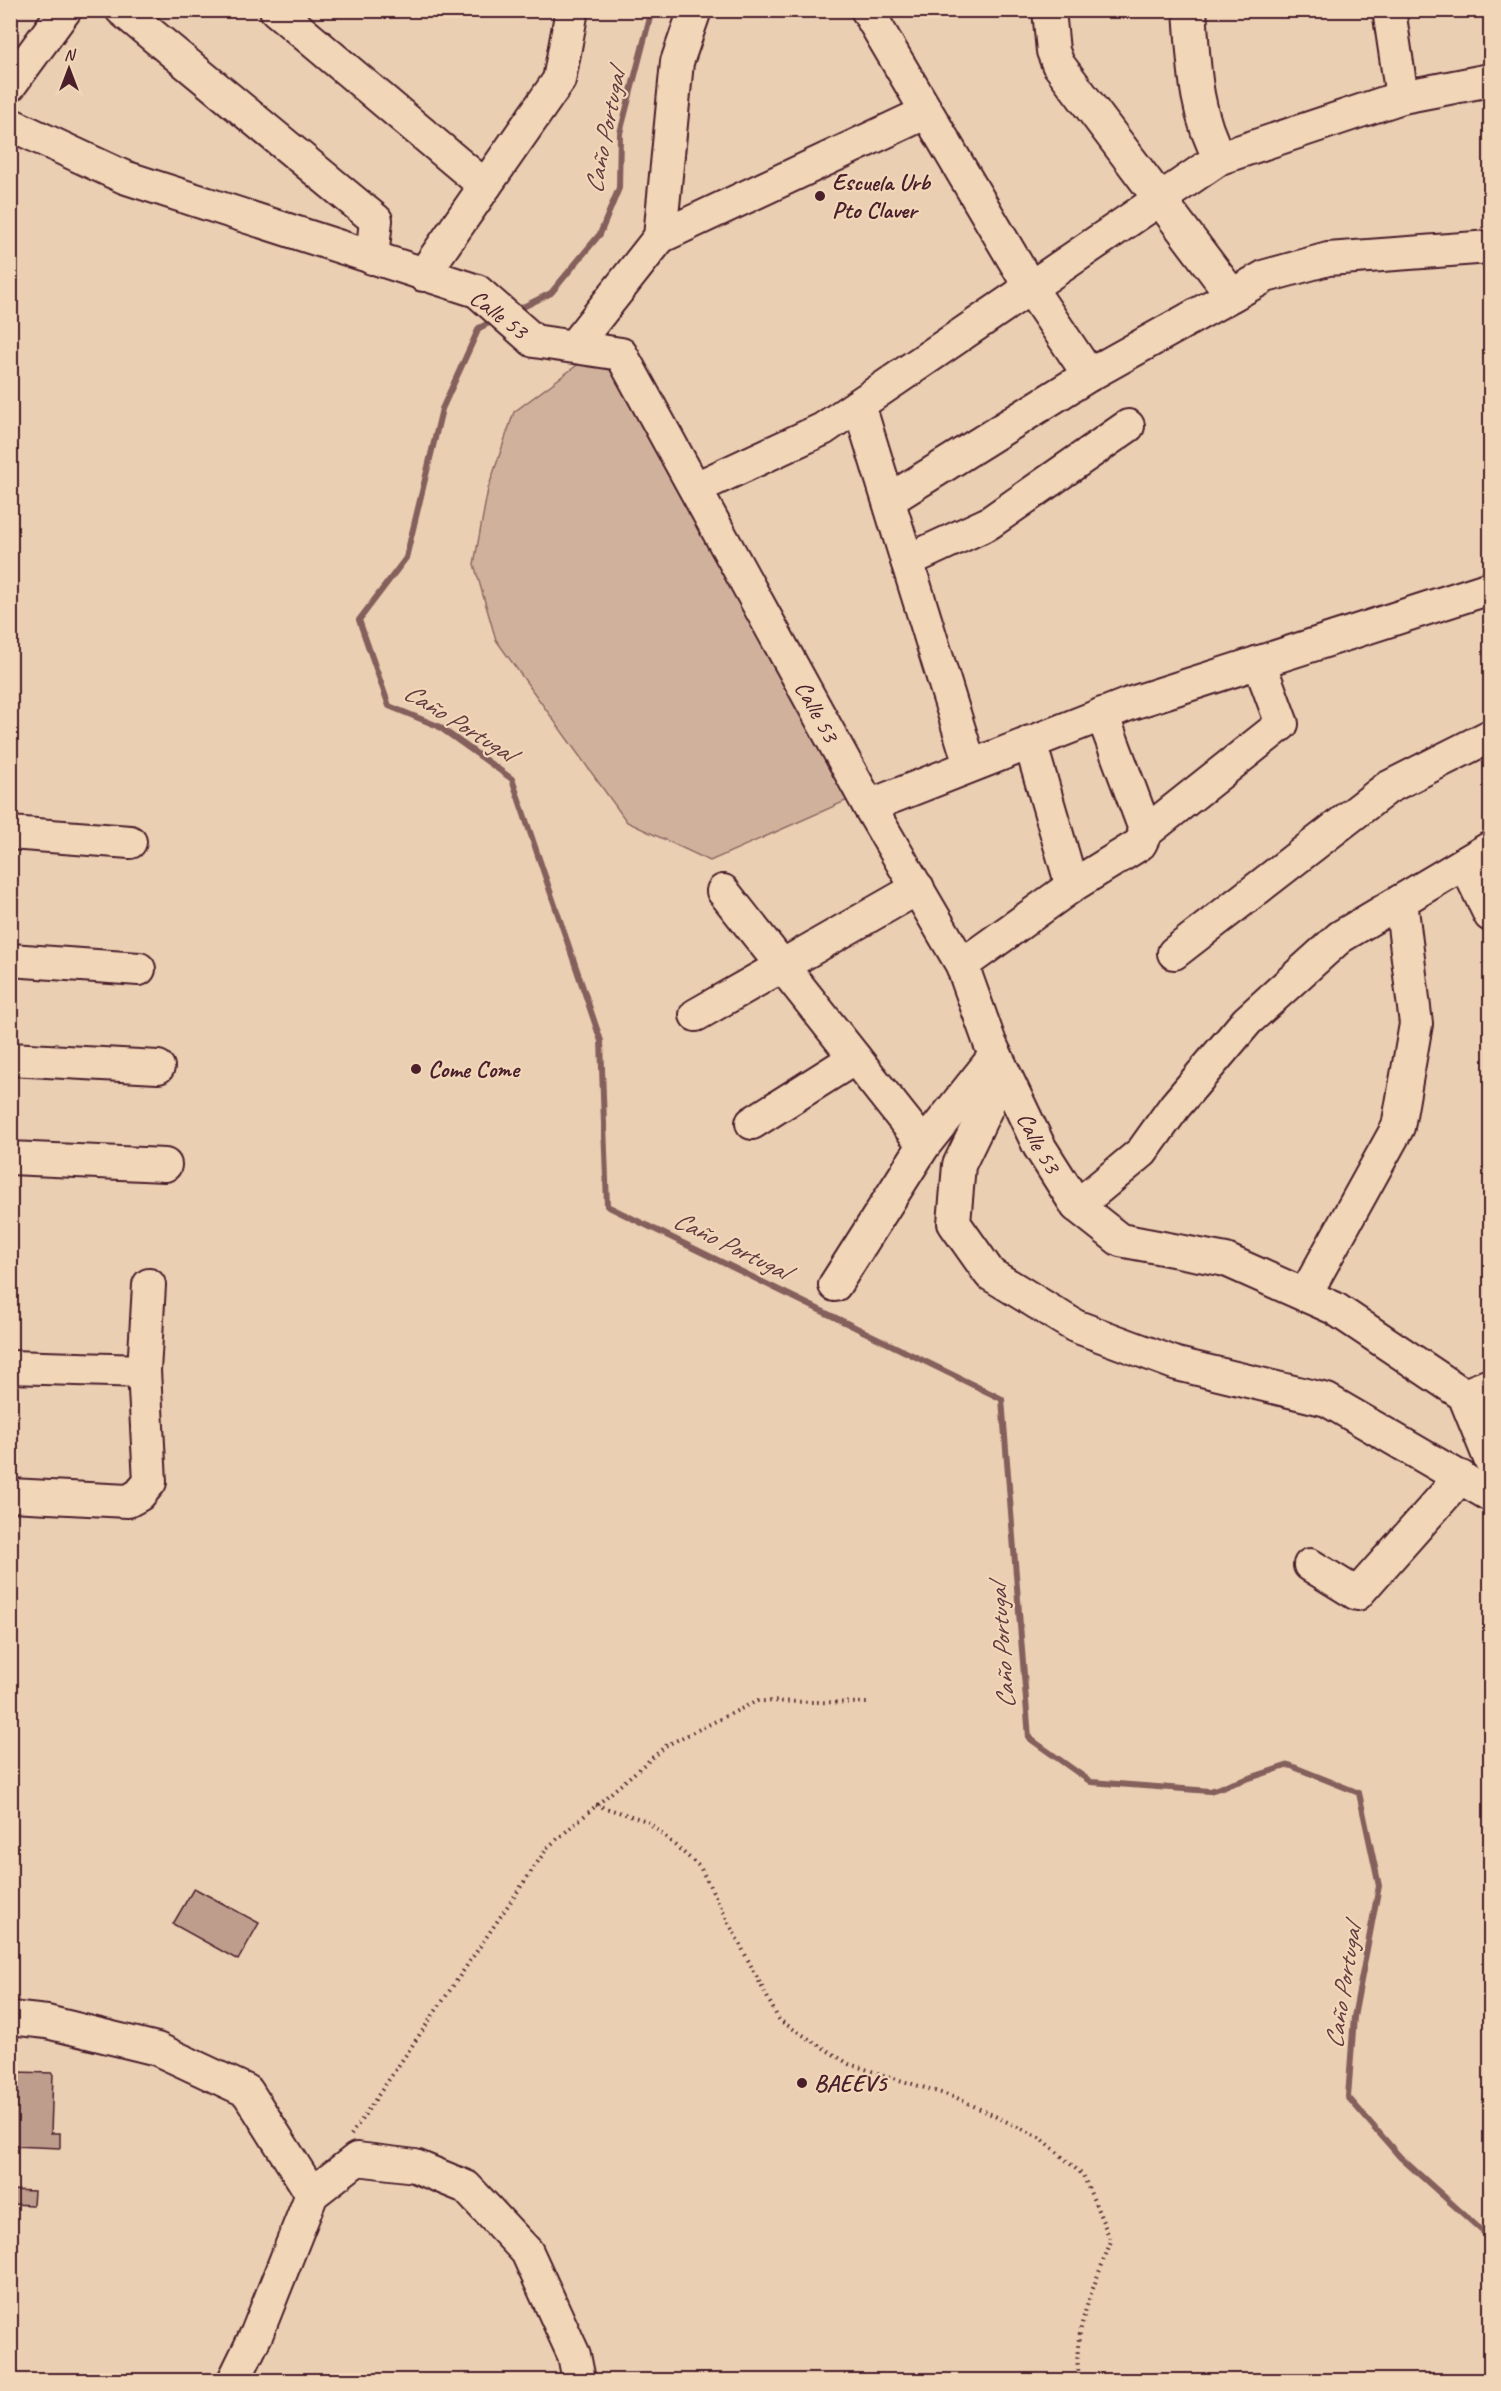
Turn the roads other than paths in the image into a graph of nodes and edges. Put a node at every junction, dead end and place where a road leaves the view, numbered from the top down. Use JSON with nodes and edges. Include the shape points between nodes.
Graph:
{"nodes":[{"id":1,"x":65,"y":10,"type":"edge"},
{"id":2,"x":122,"y":10,"type":"edge"},
{"id":3,"x":276,"y":10,"type":"edge"},
{"id":4,"x":572,"y":10,"type":"edge"},
{"id":5,"x":695,"y":10,"type":"edge"},
{"id":6,"x":867,"y":10,"type":"edge"},
{"id":7,"x":1049,"y":10,"type":"edge"},
{"id":8,"x":1190,"y":10,"type":"edge"},
{"id":9,"x":1389,"y":10,"type":"edge"},
{"id":10,"x":1491,"y":80,"type":"edge"},
{"id":11,"x":10,"y":85,"type":"edge"},
{"id":12,"x":1402,"y":97,"type":"junction"},
{"id":13,"x":926,"y":113,"type":"junction"},
{"id":14,"x":10,"y":124,"type":"edge"},
{"id":15,"x":1220,"y":158,"type":"junction"},
{"id":16,"x":485,"y":186,"type":"junction"},
{"id":17,"x":1162,"y":200,"type":"junction"},
{"id":18,"x":660,"y":237,"type":"junction"},
{"id":19,"x":1491,"y":247,"type":"edge"},
{"id":20,"x":372,"y":258,"type":"junction"},
{"id":21,"x":423,"y":274,"type":"junction"},
{"id":22,"x":1031,"y":289,"type":"junction"},
{"id":23,"x":1232,"y":296,"type":"junction"},
{"id":24,"x":574,"y":346,"type":"junction"},
{"id":25,"x":1089,"y":375,"type":"junction"},
{"id":26,"x":859,"y":405,"type":"junction"},
{"id":27,"x":1128,"y":426,"type":"dead end"},
{"id":28,"x":696,"y":488,"type":"junction"},
{"id":29,"x":889,"y":500,"type":"junction"},
{"id":30,"x":907,"y":561,"type":"junction"},
{"id":31,"x":1491,"y":588,"type":"edge"},
{"id":32,"x":1259,"y":662,"type":"junction"},
{"id":33,"x":1102,"y":714,"type":"junction"},
{"id":34,"x":1491,"y":736,"type":"edge"},
{"id":35,"x":1030,"y":742,"type":"junction"},
{"id":36,"x":970,"y":765,"type":"junction"},
{"id":37,"x":869,"y":806,"type":"junction"},
{"id":38,"x":1146,"y":832,"type":"junction"},
{"id":39,"x":10,"y":833,"type":"edge"},
{"id":40,"x":130,"y":842,"type":"dead end"},
{"id":41,"x":1478,"y":855,"type":"edge"},
{"id":42,"x":1072,"y":886,"type":"junction"},
{"id":43,"x":918,"y":888,"type":"junction"},
{"id":44,"x":723,"y":891,"type":"dead end"},
{"id":45,"x":1401,"y":901,"type":"junction"},
{"id":46,"x":1491,"y":915,"type":"edge"},
{"id":47,"x":1174,"y":953,"type":"dead end"},
{"id":48,"x":10,"y":960,"type":"edge"},
{"id":49,"x":781,"y":965,"type":"junction"},
{"id":50,"x":962,"y":965,"type":"junction"},
{"id":51,"x":139,"y":969,"type":"dead end"},
{"id":52,"x":696,"y":1015,"type":"dead end"},
{"id":53,"x":996,"y":1056,"type":"junction"},
{"id":54,"x":855,"y":1058,"type":"junction"},
{"id":55,"x":10,"y":1059,"type":"edge"},
{"id":56,"x":158,"y":1067,"type":"dead end"},
{"id":57,"x":752,"y":1123,"type":"dead end"},
{"id":58,"x":924,"y":1145,"type":"junction"},
{"id":59,"x":10,"y":1158,"type":"edge"},
{"id":60,"x":165,"y":1164,"type":"dead end"},
{"id":61,"x":1077,"y":1206,"type":"junction"},
{"id":62,"x":149,"y":1286,"type":"dead end"},
{"id":63,"x":835,"y":1286,"type":"dead end"},
{"id":64,"x":1305,"y":1295,"type":"junction"},
{"id":65,"x":10,"y":1367,"type":"edge"},
{"id":66,"x":144,"y":1371,"type":"junction"},
{"id":67,"x":1477,"y":1390,"type":"edge"},
{"id":68,"x":1491,"y":1459,"type":"edge"},
{"id":69,"x":1461,"y":1477,"type":"junction"},
{"id":70,"x":10,"y":1495,"type":"edge"},
{"id":71,"x":1491,"y":1495,"type":"edge"},
{"id":72,"x":1310,"y":1565,"type":"dead end"},
{"id":73,"x":10,"y":2018,"type":"edge"},
{"id":74,"x":312,"y":2194,"type":"junction"},
{"id":75,"x":234,"y":2380,"type":"edge"},
{"id":76,"x":579,"y":2380,"type":"edge"}],
"edges":[{"from":1,"to":11,"type":"street"},
{"from":2,"to":20,"type":"street","via":[[376,220]]},
{"from":3,"to":16,"type":"street"},
{"from":4,"to":16,"type":"street","via":[[559,80]]},
{"from":5,"to":18,"type":"street","via":[[676,62]]},
{"from":6,"to":13,"type":"street"},
{"from":7,"to":17,"type":"street","via":[[1058,64]]},
{"from":8,"to":15,"type":"street","via":[[1196,86],[1207,135]]},
{"from":9,"to":12,"type":"street"},
{"from":10,"to":12,"type":"street"},
{"from":12,"to":15,"type":"street"},
{"from":13,"to":18,"type":"street"},
{"from":13,"to":22,"type":"street"},
{"from":14,"to":20,"type":"street","name":"Calle 53","via":[[124,177]]},
{"from":15,"to":17,"type":"street"},
{"from":16,"to":21,"type":"street"},
{"from":17,"to":22,"type":"street"},
{"from":17,"to":23,"type":"street"},
{"from":18,"to":24,"type":"street"},
{"from":19,"to":23,"type":"street","via":[[1328,260],[1266,276]]},
{"from":20,"to":21,"type":"street","name":"Calle 53"},
{"from":21,"to":24,"type":"street","name":"Calle 53","via":[[477,291],[534,341]]},
{"from":22,"to":25,"type":"street"},
{"from":22,"to":26,"type":"street"},
{"from":23,"to":25,"type":"street"},
{"from":24,"to":28,"type":"street","name":"Calle 53","via":[[621,354]]},
{"from":25,"to":29,"type":"street"},
{"from":26,"to":28,"type":"street","via":[[823,429]]},
{"from":26,"to":29,"type":"street"},
{"from":27,"to":30,"type":"street","via":[[989,523]]},
{"from":28,"to":37,"type":"street","name":"Calle 53"},
{"from":29,"to":30,"type":"street"},
{"from":30,"to":36,"type":"street"},
{"from":31,"to":32,"type":"street"},
{"from":32,"to":33,"type":"street"},
{"from":32,"to":38,"type":"street","via":[[1282,724]]},
{"from":33,"to":35,"type":"street"},
{"from":33,"to":38,"type":"street"},
{"from":34,"to":47,"type":"street","via":[[1387,788]]},
{"from":35,"to":36,"type":"street"},
{"from":35,"to":42,"type":"street"},
{"from":36,"to":37,"type":"street"},
{"from":37,"to":43,"type":"street","name":"Calle 53"},
{"from":38,"to":42,"type":"street","via":[[1140,844]]},
{"from":39,"to":40,"type":"street"},
{"from":41,"to":45,"type":"street"},
{"from":41,"to":46,"type":"street"},
{"from":42,"to":50,"type":"street"},
{"from":43,"to":49,"type":"street"},
{"from":43,"to":50,"type":"street","name":"Calle 53"},
{"from":44,"to":49,"type":"street"},
{"from":45,"to":61,"type":"street","via":[[1340,937],[1246,1021],[1142,1152]]},
{"from":45,"to":64,"type":"street","via":[[1416,1024],[1398,1127]]},
{"from":48,"to":51,"type":"street"},
{"from":49,"to":52,"type":"street"},
{"from":49,"to":54,"type":"street"},
{"from":50,"to":53,"type":"street","name":"Calle 53"},
{"from":53,"to":58,"type":"street"},
{"from":53,"to":61,"type":"street","name":"Calle 53","via":[[1039,1146]]},
{"from":53,"to":69,"type":"street","via":[[987,1107],[959,1164],[954,1223],[990,1274],[1075,1326],[1177,1364],[1327,1400]]},
{"from":54,"to":57,"type":"street"},
{"from":54,"to":58,"type":"street"},
{"from":55,"to":56,"type":"street"},
{"from":58,"to":63,"type":"street"},
{"from":59,"to":60,"type":"street"},
{"from":61,"to":64,"type":"street","name":"Calle 53","via":[[1120,1240],[1226,1260]]},
{"from":62,"to":66,"type":"street"},
{"from":64,"to":67,"type":"street","name":"Calle 53"},
{"from":65,"to":66,"type":"street"},
{"from":66,"to":70,"type":"street","via":[[150,1482],[139,1495],[128,1501]]},
{"from":67,"to":68,"type":"street","name":"Calle 53"},
{"from":69,"to":71,"type":"street"},
{"from":69,"to":72,"type":"street","via":[[1357,1594]]},
{"from":73,"to":74,"type":"street","via":[[47,2022],[157,2049],[247,2091]]},
{"from":74,"to":75,"type":"street","via":[[257,2333]]},
{"from":74,"to":76,"type":"street","via":[[357,2159],[415,2166],[466,2187],[527,2252],[574,2355]]}]}
